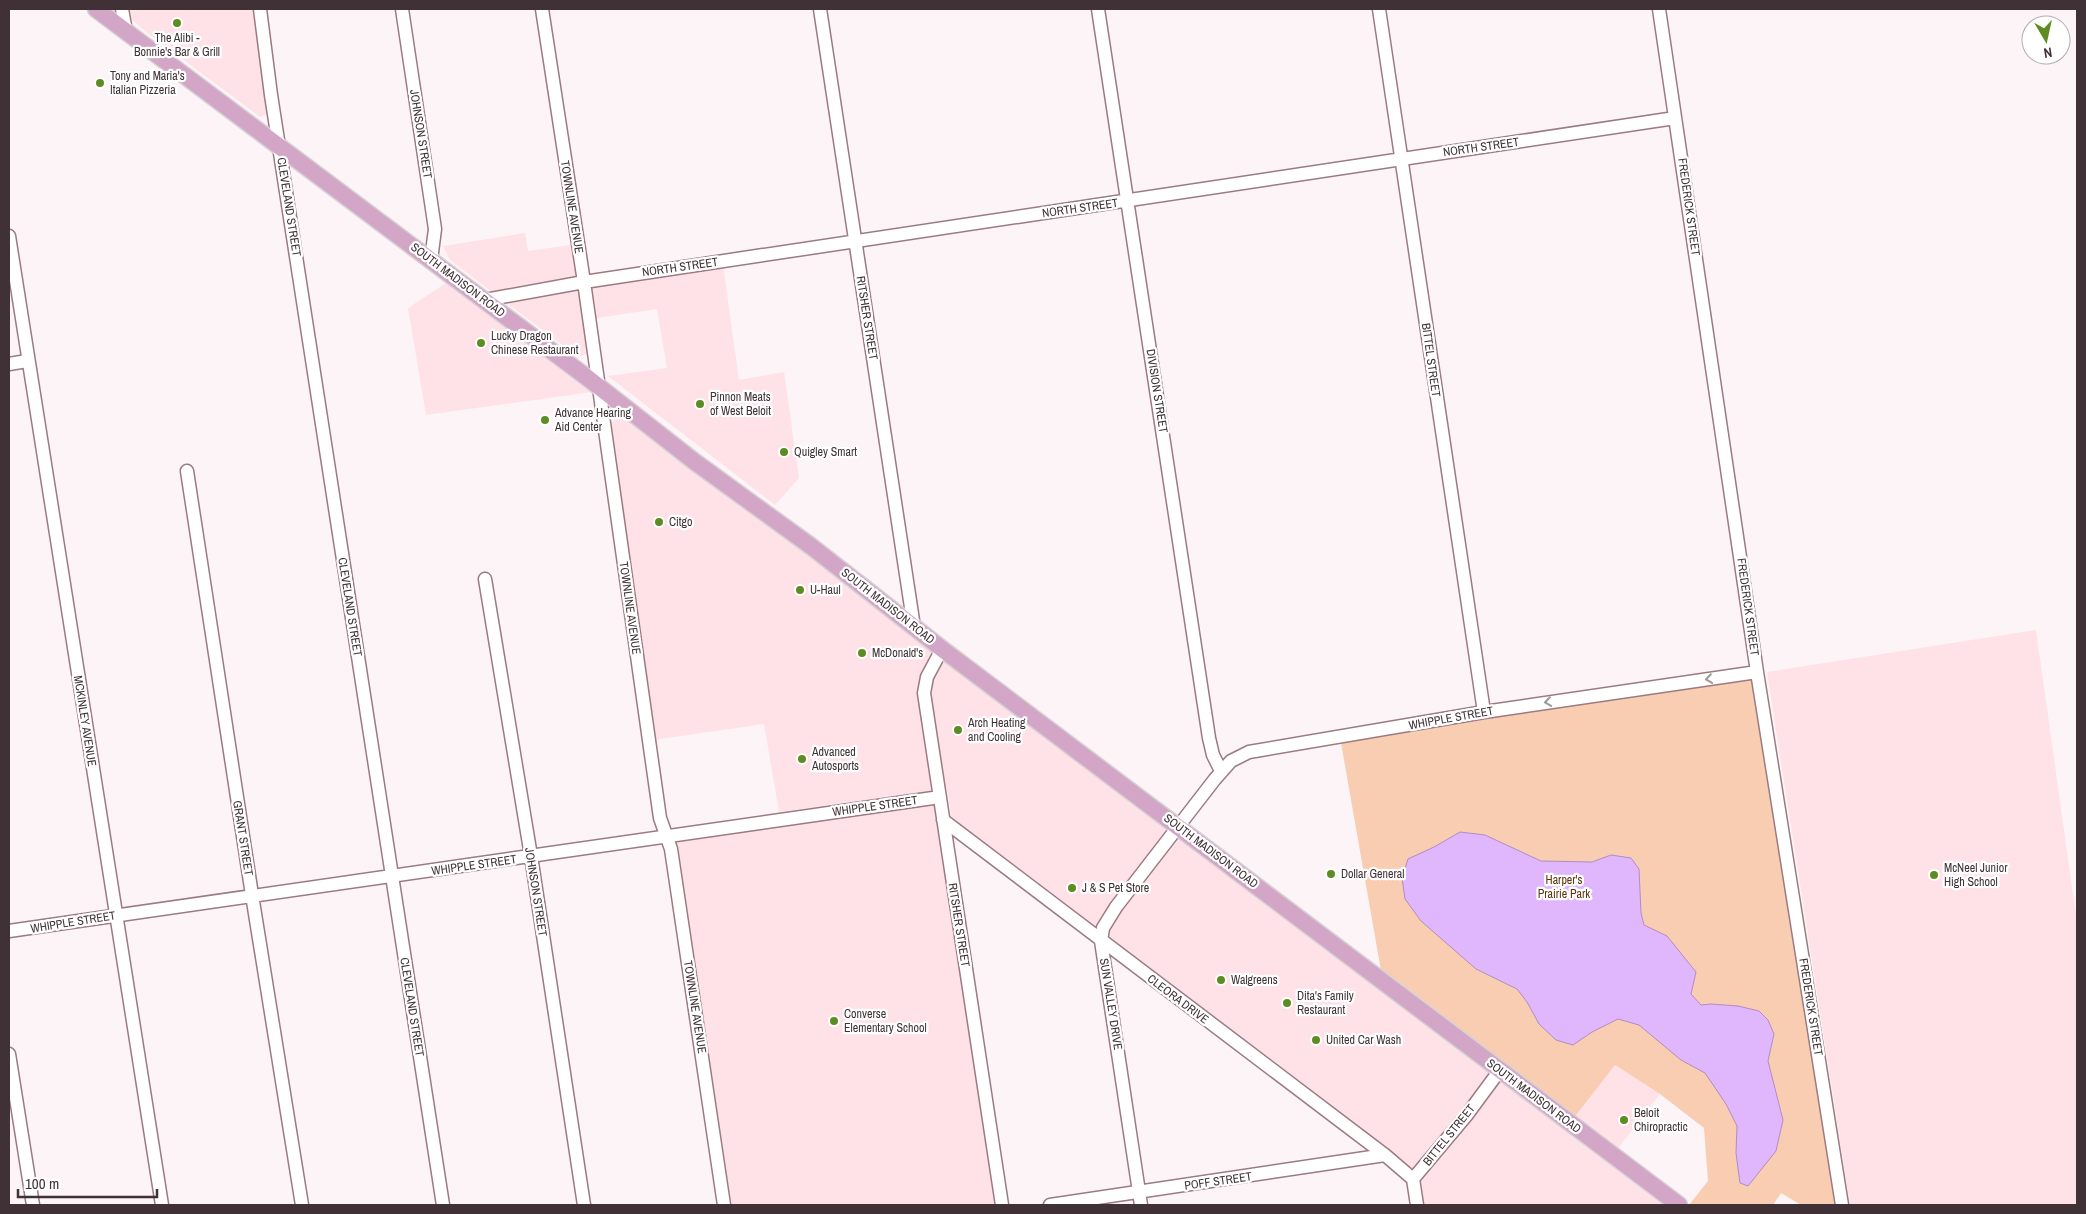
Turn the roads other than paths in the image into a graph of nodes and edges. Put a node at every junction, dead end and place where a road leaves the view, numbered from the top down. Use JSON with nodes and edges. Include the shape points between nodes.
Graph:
{"nodes":[{"id":1,"x":96,"y":9,"type":"edge"},
{"id":2,"x":122,"y":9,"type":"edge"},
{"id":3,"x":260,"y":9,"type":"edge"},
{"id":4,"x":402,"y":9,"type":"edge"},
{"id":5,"x":542,"y":9,"type":"edge"},
{"id":6,"x":820,"y":9,"type":"edge"},
{"id":7,"x":1098,"y":9,"type":"edge"},
{"id":8,"x":1379,"y":9,"type":"edge"},
{"id":9,"x":1659,"y":9,"type":"edge"},
{"id":10,"x":126,"y":31,"type":"junction"},
{"id":11,"x":1676,"y":118,"type":"junction"},
{"id":12,"x":279,"y":146,"type":"junction"},
{"id":13,"x":1401,"y":158,"type":"junction"},
{"id":14,"x":1128,"y":201,"type":"junction"},
{"id":15,"x":9,"y":236,"type":"edge"},
{"id":16,"x":855,"y":241,"type":"junction"},
{"id":17,"x":431,"y":260,"type":"junction"},
{"id":18,"x":584,"y":282,"type":"junction"},
{"id":19,"x":485,"y":300,"type":"junction"},
{"id":20,"x":28,"y":361,"type":"junction"},
{"id":21,"x":9,"y":364,"type":"edge"},
{"id":22,"x":598,"y":386,"type":"junction"},
{"id":23,"x":187,"y":471,"type":"dead end"},
{"id":24,"x":485,"y":579,"type":"dead end"},
{"id":25,"x":914,"y":627,"type":"junction"},
{"id":26,"x":942,"y":649,"type":"junction"},
{"id":27,"x":1757,"y":672,"type":"junction"},
{"id":28,"x":1484,"y":712,"type":"junction"},
{"id":29,"x":1221,"y":771,"type":"junction"},
{"id":30,"x":940,"y":797,"type":"junction"},
{"id":31,"x":943,"y":820,"type":"junction"},
{"id":32,"x":1179,"y":828,"type":"junction"},
{"id":33,"x":666,"y":836,"type":"junction"},
{"id":34,"x":531,"y":856,"type":"junction"},
{"id":35,"x":391,"y":877,"type":"junction"},
{"id":36,"x":252,"y":895,"type":"junction"},
{"id":37,"x":116,"y":915,"type":"junction"},
{"id":38,"x":9,"y":931,"type":"edge"},
{"id":39,"x":1101,"y":941,"type":"junction"},
{"id":40,"x":9,"y":1054,"type":"edge"},
{"id":41,"x":1500,"y":1070,"type":"junction"},
{"id":42,"x":1385,"y":1155,"type":"junction"},
{"id":43,"x":1413,"y":1179,"type":"junction"},
{"id":44,"x":1139,"y":1192,"type":"junction"},
{"id":45,"x":33,"y":1205,"type":"edge"},
{"id":46,"x":162,"y":1205,"type":"edge"},
{"id":47,"x":302,"y":1205,"type":"edge"},
{"id":48,"x":443,"y":1205,"type":"edge"},
{"id":49,"x":584,"y":1205,"type":"edge"},
{"id":50,"x":724,"y":1205,"type":"edge"},
{"id":51,"x":1002,"y":1205,"type":"edge"},
{"id":52,"x":1050,"y":1205,"type":"edge"},
{"id":53,"x":1142,"y":1205,"type":"edge"},
{"id":54,"x":1417,"y":1205,"type":"edge"},
{"id":55,"x":1679,"y":1205,"type":"edge"},
{"id":56,"x":1842,"y":1205,"type":"edge"}],
"edges":[{"from":1,"to":10,"type":"main road","name":"SOUTH MADISON ROAD"},
{"from":2,"to":10,"type":"street"},
{"from":3,"to":12,"type":"street","name":"CLEVELAND STREET"},
{"from":4,"to":17,"type":"street","name":"JOHNSON STREET","via":[[435,229]]},
{"from":5,"to":18,"type":"street","name":"TOWNLINE AVENUE"},
{"from":6,"to":16,"type":"street","name":"RITSHER STREET"},
{"from":7,"to":14,"type":"street","name":"DIVISION STREET"},
{"from":8,"to":13,"type":"street","name":"BITTEL STREET"},
{"from":9,"to":11,"type":"street","name":"FREDERICK STREET"},
{"from":10,"to":12,"type":"main road","name":"SOUTH MADISON ROAD"},
{"from":11,"to":13,"type":"street","name":"NORTH STREET"},
{"from":11,"to":27,"type":"street","name":"FREDERICK STREET"},
{"from":12,"to":17,"type":"main road","name":"SOUTH MADISON ROAD"},
{"from":12,"to":35,"type":"street","name":"CLEVELAND STREET"},
{"from":13,"to":14,"type":"street","name":"NORTH STREET"},
{"from":13,"to":28,"type":"street","name":"BITTEL STREET"},
{"from":14,"to":16,"type":"street","name":"NORTH STREET"},
{"from":14,"to":29,"type":"street","name":"DIVISION STREET","via":[[1209,738]]},
{"from":15,"to":20,"type":"street","name":"MCKINLEY AVENUE"},
{"from":16,"to":18,"type":"street","name":"NORTH STREET"},
{"from":16,"to":25,"type":"street","name":"RITSHER STREET"},
{"from":17,"to":19,"type":"main road","name":"SOUTH MADISON ROAD"},
{"from":18,"to":19,"type":"street","name":"NORTH STREET"},
{"from":18,"to":22,"type":"street","name":"TOWNLINE AVENUE"},
{"from":19,"to":22,"type":"main road","name":"SOUTH MADISON ROAD"},
{"from":20,"to":21,"type":"street"},
{"from":20,"to":37,"type":"street","name":"MCKINLEY AVENUE"},
{"from":22,"to":25,"type":"main road","name":"SOUTH MADISON ROAD"},
{"from":22,"to":33,"type":"street","name":"TOWNLINE AVENUE","via":[[659,808]]},
{"from":23,"to":36,"type":"street","name":"GRANT STREET"},
{"from":24,"to":34,"type":"street","name":"JOHNSON STREET"},
{"from":25,"to":26,"type":"main road","name":"SOUTH MADISON ROAD"},
{"from":26,"to":30,"type":"street","name":"RITSHER STREET","via":[[927,677],[924,693]]},
{"from":26,"to":32,"type":"main road","name":"SOUTH MADISON ROAD"},
{"from":27,"to":28,"type":"street","name":"WHIPPLE STREET","one_way":true},
{"from":27,"to":56,"type":"street","name":"FREDERICK STREET"},
{"from":28,"to":29,"type":"street","name":"WHIPPLE STREET","via":[[1249,752]]},
{"from":29,"to":32,"type":"street","name":"WHIPPLE STREET"},
{"from":30,"to":31,"type":"street","name":"RITSHER STREET"},
{"from":30,"to":33,"type":"street","name":"WHIPPLE STREET"},
{"from":31,"to":39,"type":"street","name":"CLEORA DRIVE"},
{"from":31,"to":51,"type":"street","name":"RITSHER STREET"},
{"from":32,"to":39,"type":"street","name":"SUN VALLEY DRIVE","via":[[1108,918]]},
{"from":32,"to":41,"type":"main road","name":"SOUTH MADISON ROAD"},
{"from":33,"to":34,"type":"street","name":"WHIPPLE STREET"},
{"from":33,"to":50,"type":"street","name":"TOWNLINE AVENUE","via":[[671,849]]},
{"from":34,"to":35,"type":"street","name":"WHIPPLE STREET"},
{"from":34,"to":49,"type":"street","name":"JOHNSON STREET"},
{"from":35,"to":36,"type":"street","name":"WHIPPLE STREET"},
{"from":35,"to":48,"type":"street","name":"CLEVELAND STREET"},
{"from":36,"to":37,"type":"street","name":"WHIPPLE STREET"},
{"from":36,"to":47,"type":"street","name":"GRANT STREET"},
{"from":37,"to":38,"type":"street","name":"WHIPPLE STREET"},
{"from":37,"to":46,"type":"street","name":"MCKINLEY AVENUE"},
{"from":39,"to":42,"type":"street","name":"CLEORA DRIVE"},
{"from":39,"to":44,"type":"street","name":"SUN VALLEY DRIVE"},
{"from":40,"to":45,"type":"street"},
{"from":41,"to":43,"type":"street","name":"BITTEL STREET"},
{"from":41,"to":55,"type":"main road","name":"SOUTH MADISON ROAD"},
{"from":42,"to":43,"type":"street","name":"CLEORA DRIVE"},
{"from":42,"to":44,"type":"street","name":"POFF STREET"},
{"from":43,"to":54,"type":"street"},
{"from":44,"to":52,"type":"street","name":"POFF STREET"},
{"from":44,"to":53,"type":"street","name":"SUN VALLEY DRIVE"}]}
